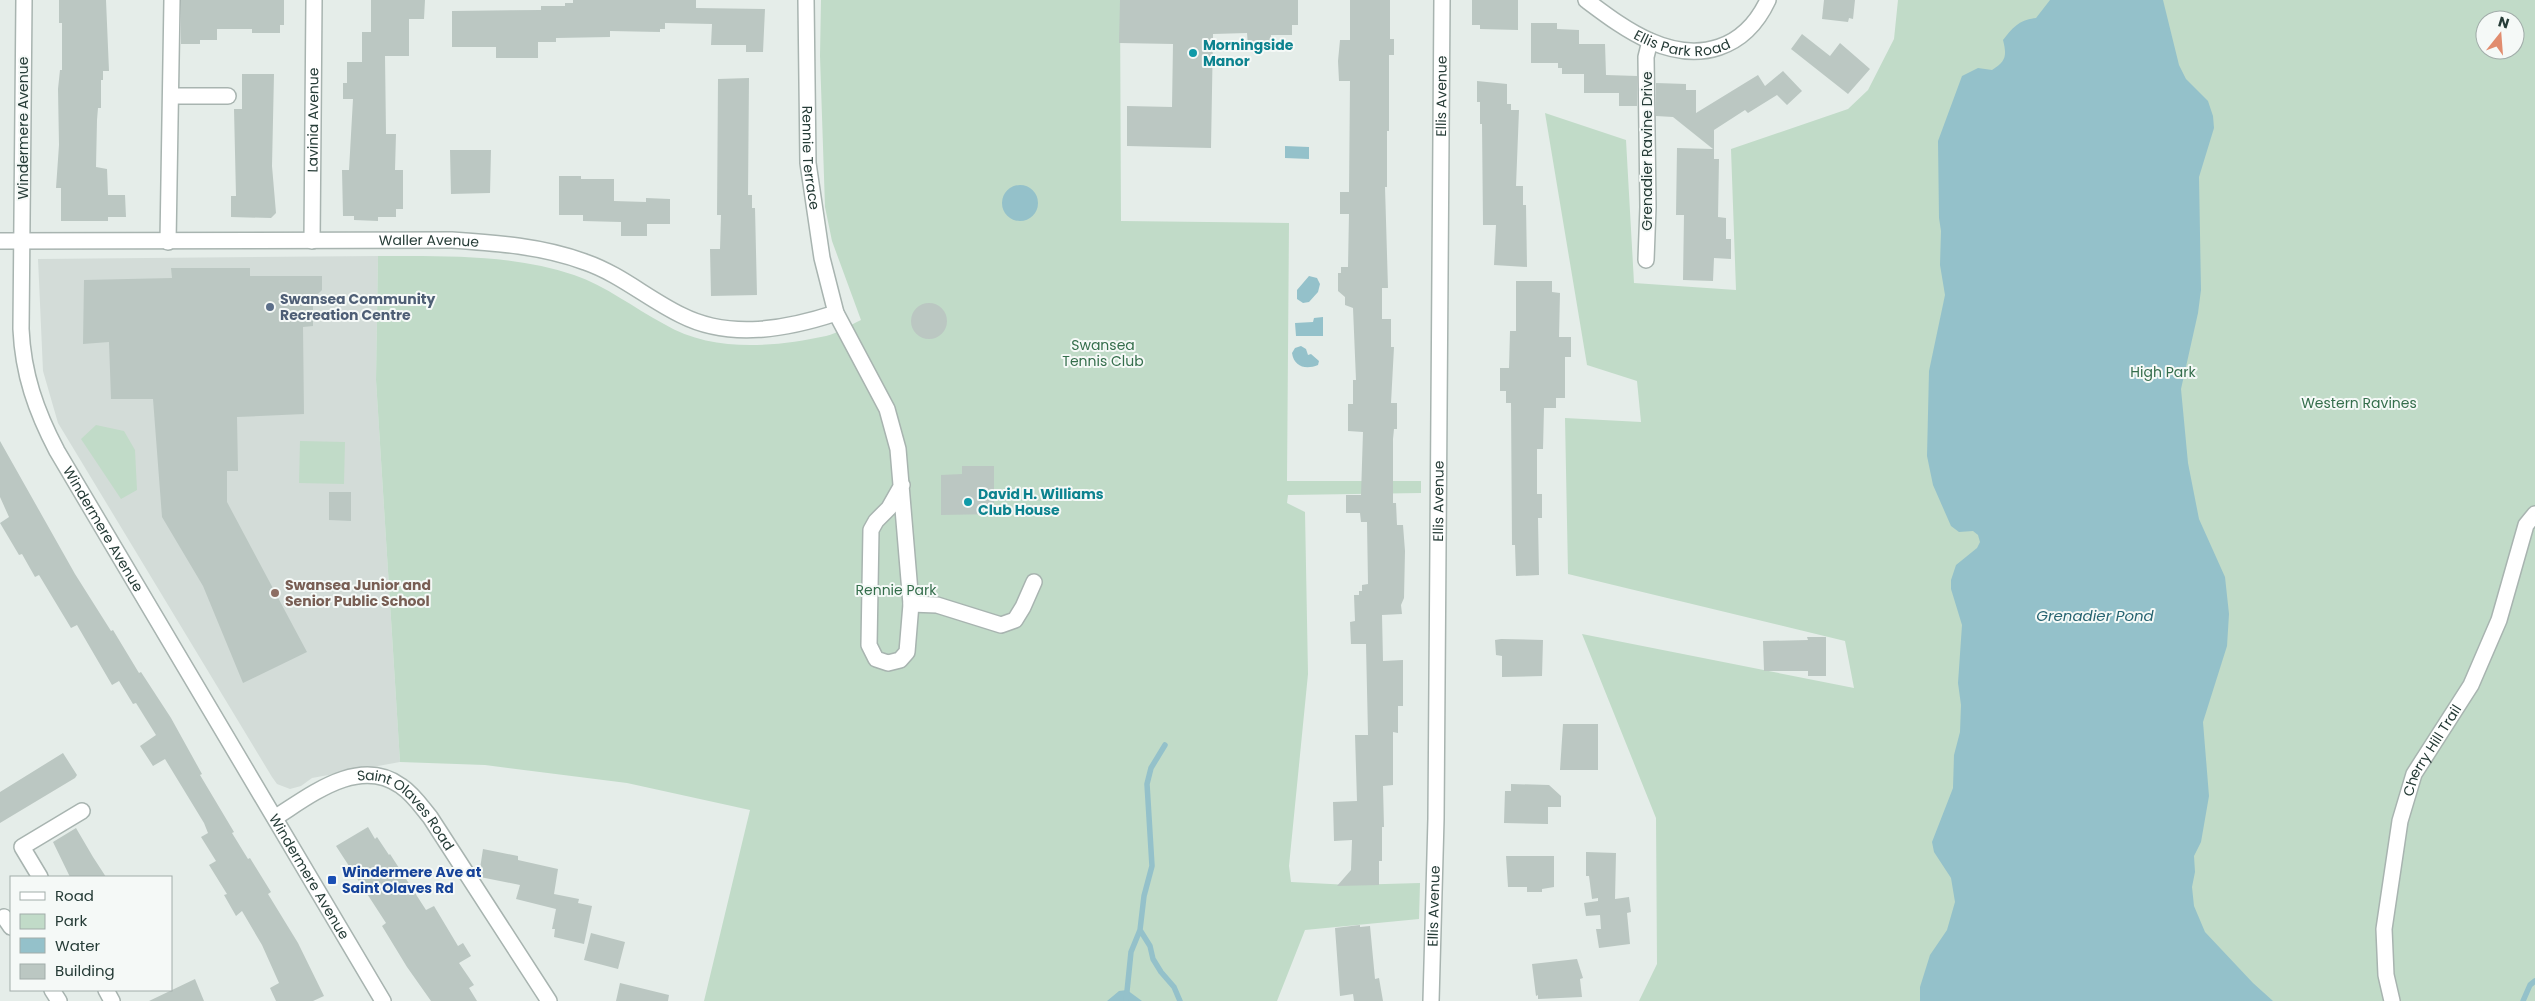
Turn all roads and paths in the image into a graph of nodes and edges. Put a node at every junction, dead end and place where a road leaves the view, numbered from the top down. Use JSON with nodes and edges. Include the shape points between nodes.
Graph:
{"nodes":[{"id":1,"x":24,"y":0,"type":"edge"},
{"id":2,"x":172,"y":0,"type":"edge"},
{"id":3,"x":314,"y":0,"type":"edge"},
{"id":4,"x":806,"y":0,"type":"edge"},
{"id":5,"x":1442,"y":0,"type":"edge"},
{"id":6,"x":1586,"y":0,"type":"edge"},
{"id":7,"x":1768,"y":0,"type":"edge"},
{"id":8,"x":1650,"y":41,"type":"junction"},
{"id":9,"x":171,"y":96,"type":"junction"},
{"id":10,"x":228,"y":96,"type":"dead end"},
{"id":11,"x":0,"y":241,"type":"edge"},
{"id":12,"x":312,"y":241,"type":"junction"},
{"id":13,"x":22,"y":242,"type":"junction"},
{"id":14,"x":168,"y":242,"type":"junction"},
{"id":15,"x":1646,"y":260,"type":"dead end"},
{"id":16,"x":836,"y":312,"type":"junction"},
{"id":17,"x":902,"y":485,"type":"junction"},
{"id":18,"x":2535,"y":514,"type":"edge"},
{"id":19,"x":1034,"y":582,"type":"dead end"},
{"id":20,"x":911,"y":604,"type":"junction"},
{"id":21,"x":82,"y":811,"type":"dead end"},
{"id":22,"x":276,"y":817,"type":"junction"},
{"id":23,"x":39,"y":876,"type":"edge"},
{"id":24,"x":382,"y":1001,"type":"edge"},
{"id":25,"x":549,"y":1001,"type":"edge"},
{"id":26,"x":1431,"y":1001,"type":"edge"},
{"id":27,"x":2392,"y":1001,"type":"edge"}],
"edges":[{"from":1,"to":13,"type":"street","name":"Windermere Avenue"},
{"from":2,"to":9,"type":"street"},
{"from":3,"to":12,"type":"street","name":"Lavinia Avenue"},
{"from":4,"to":16,"type":"street","name":"Rennie Terrace","via":[[808,163],[815,225]]},
{"from":5,"to":26,"type":"street","name":"Ellis Avenue","via":[[1436,819]]},
{"from":6,"to":8,"type":"street","name":"Ellis Park Road","via":[[1626,29]]},
{"from":7,"to":8,"type":"street","name":"Ellis Park Road","via":[[1750,30],[1719,47],[1685,50]]},
{"from":8,"to":15,"type":"street","name":"Grenadier Ravine Drive","via":[[1646,57]]},
{"from":9,"to":10,"type":"street"},
{"from":9,"to":14,"type":"street"},
{"from":11,"to":13,"type":"street","name":"Waller Avenue"},
{"from":12,"to":14,"type":"street","name":"Waller Avenue"},
{"from":12,"to":16,"type":"street","name":"Waller Avenue","via":[[451,240],[494,243],[558,254],[612,273],[682,316],[729,329],[774,328]]},
{"from":13,"to":14,"type":"street","name":"Waller Avenue"},
{"from":13,"to":22,"type":"street","name":"Windermere Avenue","via":[[22,349],[29,387],[41,421]]},
{"from":16,"to":17,"type":"street","name":"Rennie Terrace","via":[[887,410],[898,449]]},
{"from":17,"to":20,"type":"street","name":"Rennie Terrace"},
{"from":17,"to":20,"type":"street","name":"Rennie Terrace","via":[[871,530],[869,645],[876,658],[888,663],[900,660],[907,652]]},
{"from":18,"to":27,"type":"street","name":"Cherry Hill Trail","via":[[2526,525],[2499,620],[2471,685],[2414,774],[2400,821],[2384,930],[2386,975]]},
{"from":19,"to":20,"type":"street","via":[[1015,620],[1001,625],[937,605]]},
{"from":21,"to":23,"type":"street","via":[[22,847]]},
{"from":22,"to":24,"type":"street","name":"Windermere Avenue"},
{"from":22,"to":25,"type":"street","name":"Saint Olaves Road","via":[[323,787],[346,777],[374,776],[400,785],[430,817]]}]}
